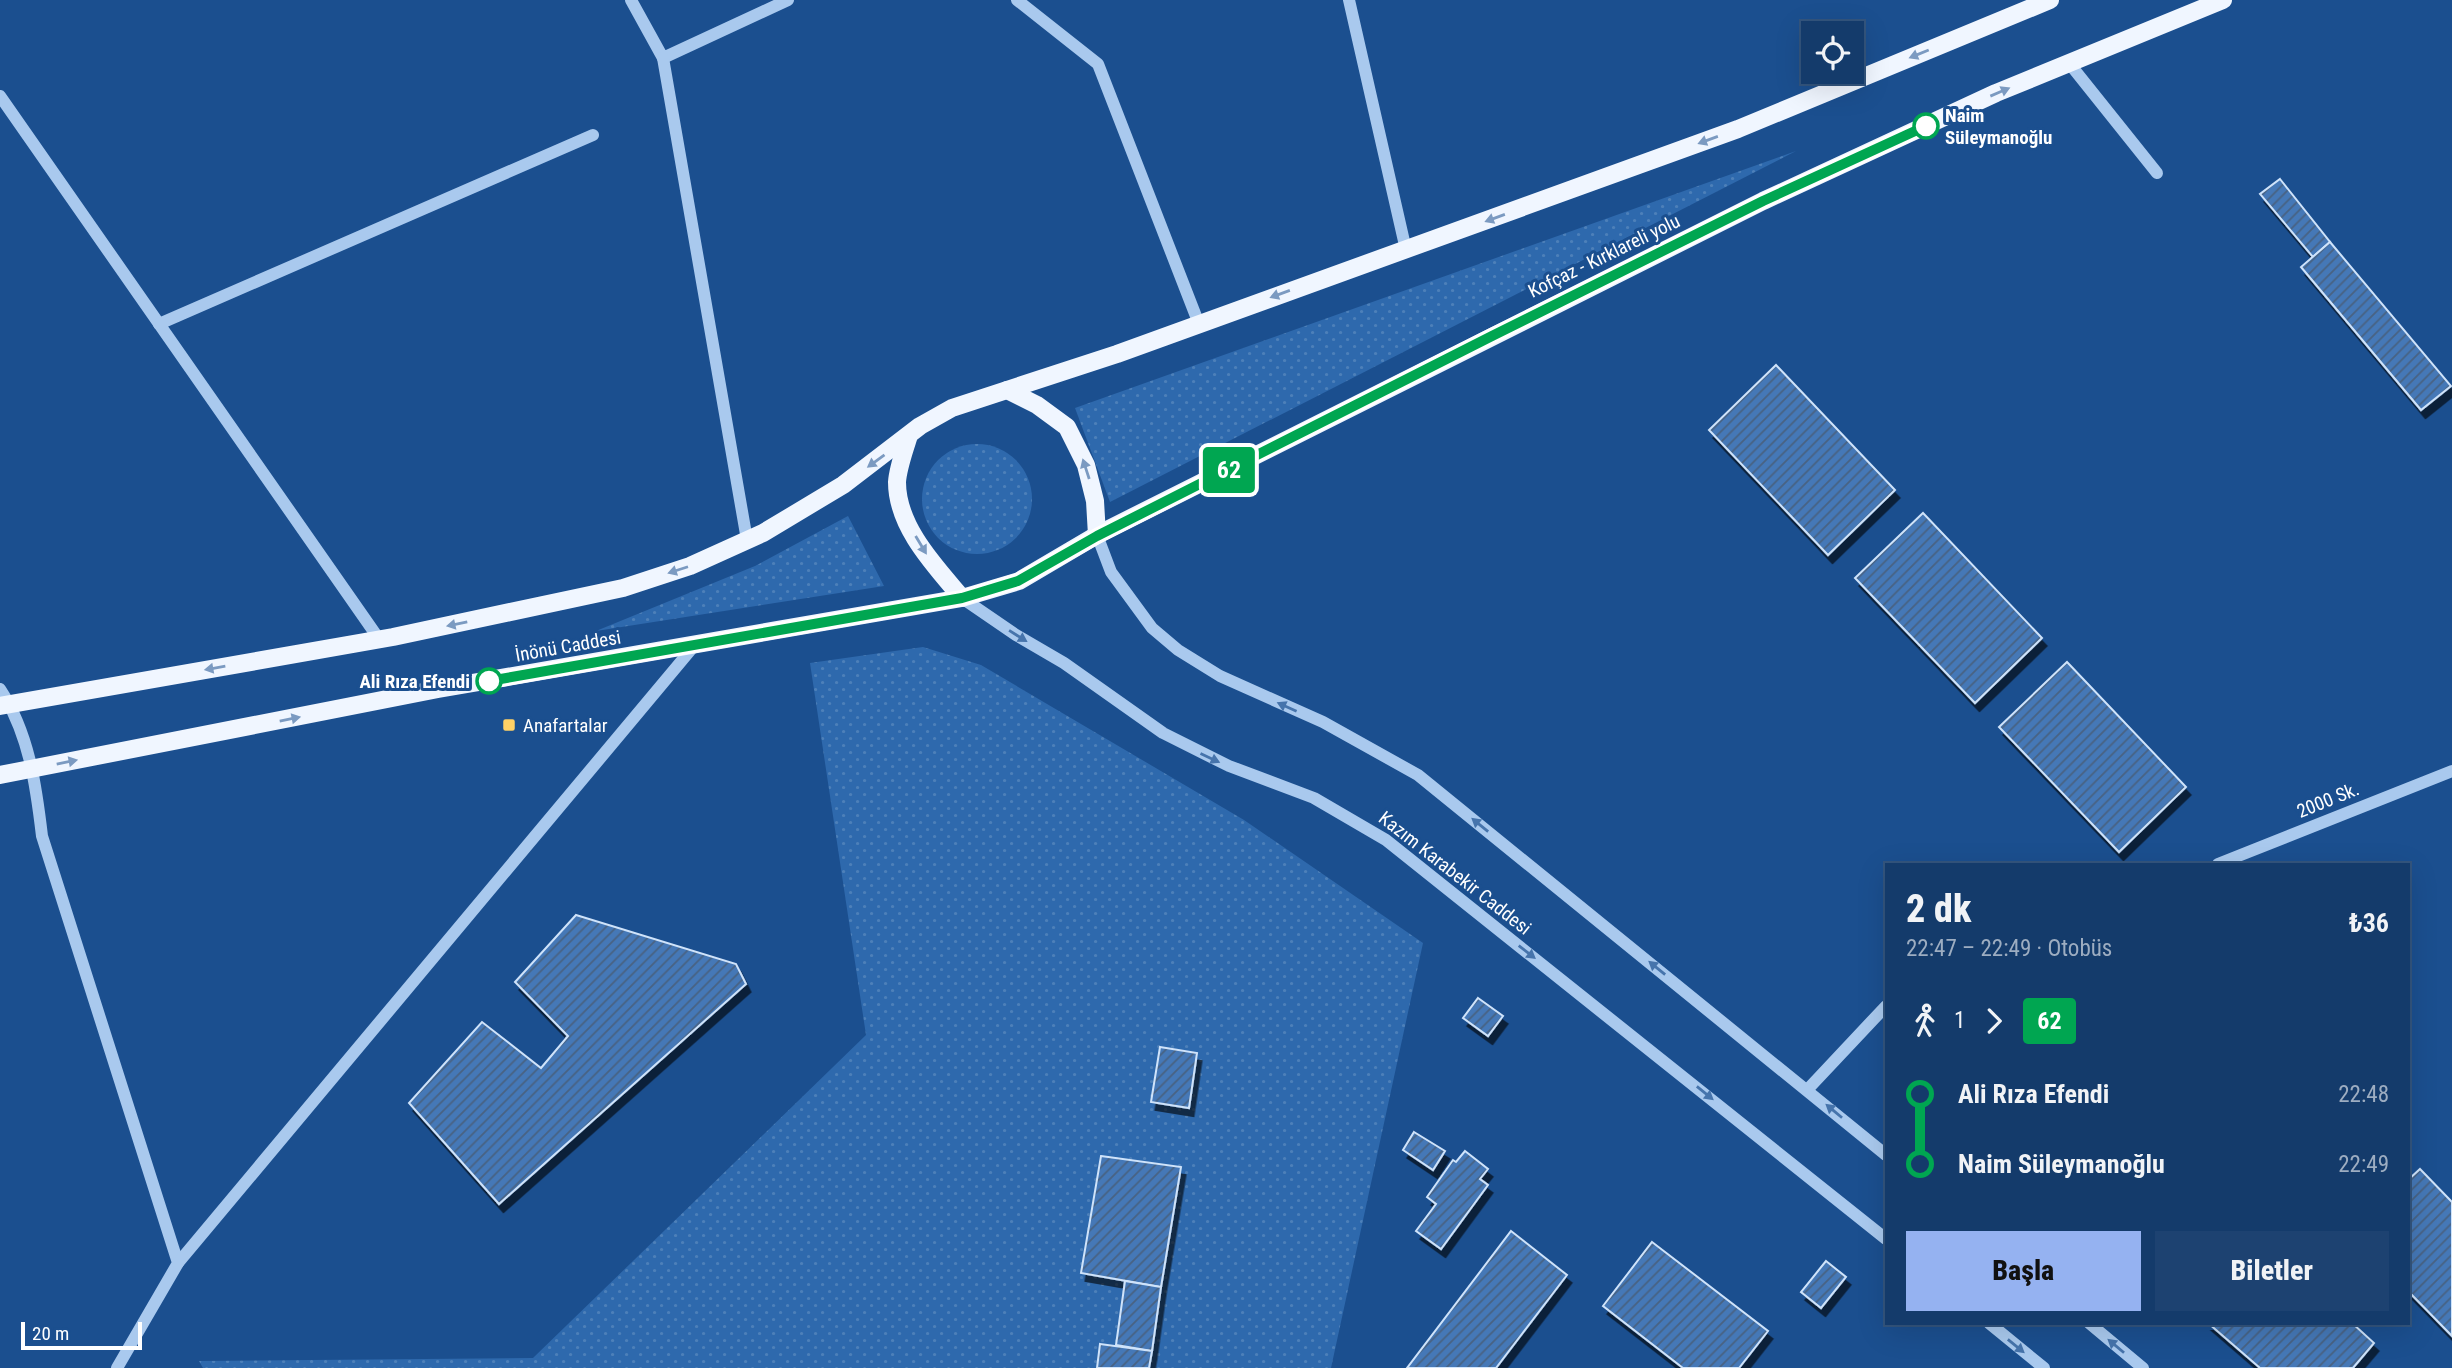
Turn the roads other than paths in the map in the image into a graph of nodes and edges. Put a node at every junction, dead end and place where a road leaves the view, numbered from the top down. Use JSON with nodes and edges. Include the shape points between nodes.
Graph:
{"nodes":[{"id":1,"x":631,"y":0,"type":"edge"},
{"id":2,"x":788,"y":0,"type":"edge"},
{"id":3,"x":1017,"y":0,"type":"edge"},
{"id":4,"x":1349,"y":0,"type":"edge"},
{"id":5,"x":2050,"y":0,"type":"edge"},
{"id":6,"x":2224,"y":0,"type":"edge"},
{"id":7,"x":663,"y":58,"type":"junction"},
{"id":8,"x":2069,"y":63,"type":"junction"},
{"id":9,"x":0,"y":96,"type":"edge"},
{"id":10,"x":593,"y":135,"type":"dead end"},
{"id":11,"x":2157,"y":173,"type":"dead end"},
{"id":12,"x":1406,"y":250,"type":"junction"},
{"id":13,"x":159,"y":324,"type":"junction"},
{"id":14,"x":1199,"y":324,"type":"junction"},
{"id":15,"x":1007,"y":390,"type":"junction"},
{"id":16,"x":909,"y":435,"type":"junction"},
{"id":17,"x":1097,"y":536,"type":"junction"},
{"id":18,"x":747,"y":540,"type":"junction"},
{"id":19,"x":1018,"y":581,"type":"joint"},
{"id":20,"x":962,"y":598,"type":"junction"},
{"id":21,"x":379,"y":639,"type":"junction"},
{"id":22,"x":694,"y":646,"type":"junction"},
{"id":23,"x":3,"y":700,"type":"edge"},
{"id":24,"x":34,"y":769,"type":"junction"},
{"id":25,"x":2452,"y":771,"type":"edge"},
{"id":26,"x":0,"y":775,"type":"edge"},
{"id":27,"x":2221,"y":863,"type":"edge"},
{"id":28,"x":1885,"y":1007,"type":"edge"},
{"id":29,"x":1808,"y":1089,"type":"junction"},
{"id":30,"x":1885,"y":1154,"type":"edge"},
{"id":31,"x":1885,"y":1238,"type":"edge"},
{"id":32,"x":178,"y":1263,"type":"junction"},
{"id":33,"x":1991,"y":1325,"type":"edge"},
{"id":34,"x":2091,"y":1325,"type":"edge"},
{"id":35,"x":117,"y":1368,"type":"edge"},
{"id":36,"x":2044,"y":1368,"type":"edge"},
{"id":37,"x":2143,"y":1368,"type":"edge"}],
"edges":[{"from":1,"to":7,"type":"street"},
{"from":2,"to":7,"type":"street"},
{"from":3,"to":14,"type":"street","via":[[1098,64]]},
{"from":4,"to":12,"type":"street"},
{"from":5,"to":12,"type":"main road","one_way":true,"via":[[1738,129]]},
{"from":6,"to":8,"type":"main road","name":"Kofçaz - Kırklareli yolu"},
{"from":7,"to":18,"type":"street"},
{"from":8,"to":11,"type":"street"},
{"from":17,"to":8,"type":"main road","name":"Kofçaz - Kırklareli yolu","one_way":true,"via":[[1763,201]]},
{"from":9,"to":13,"type":"street"},
{"from":10,"to":13,"type":"street"},
{"from":12,"to":14,"type":"main road","one_way":true},
{"from":13,"to":21,"type":"street"},
{"from":14,"to":15,"type":"main road"},
{"from":15,"to":16,"type":"main road","via":[[952,408]]},
{"from":17,"to":15,"type":"main road","one_way":true,"via":[[1086,465],[1067,427],[1037,404]]},
{"from":16,"to":18,"type":"main road","one_way":true,"via":[[843,485]]},
{"from":16,"to":20,"type":"main road","one_way":true,"via":[[897,482],[902,509],[922,550]]},
{"from":17,"to":19,"type":"main road","name":"Kofçaz - Kırklareli yolu"},
{"from":29,"to":17,"type":"street","one_way":true,"via":[[1418,775],[1323,722],[1220,676],[1178,650],[1152,628],[1111,572]]},
{"from":18,"to":21,"type":"main road","one_way":true,"via":[[690,566],[623,588]]},
{"from":19,"to":20,"type":"main road","name":"İnönü Caddesi"},
{"from":20,"to":22,"type":"main road","name":"İnönü Caddesi"},
{"from":20,"to":31,"type":"street","name":"Kazım Karabekir Caddesi","one_way":true,"via":[[1163,733],[1204,755],[1314,798],[1386,841]]},
{"from":21,"to":23,"type":"main road","one_way":true},
{"from":24,"to":22,"type":"main road","name":"İnönü Caddesi","one_way":true},
{"from":22,"to":32,"type":"street"},
{"from":23,"to":24,"type":"street"},
{"from":24,"to":26,"type":"main road","name":"İnönü Caddesi"},
{"from":24,"to":32,"type":"street","via":[[42,836]]},
{"from":25,"to":27,"type":"street","name":"2000 Sk."},
{"from":28,"to":29,"type":"street"},
{"from":30,"to":29,"type":"street","one_way":true},
{"from":32,"to":35,"type":"street"},
{"from":33,"to":36,"type":"street","one_way":true},
{"from":37,"to":34,"type":"street","one_way":true}]}
